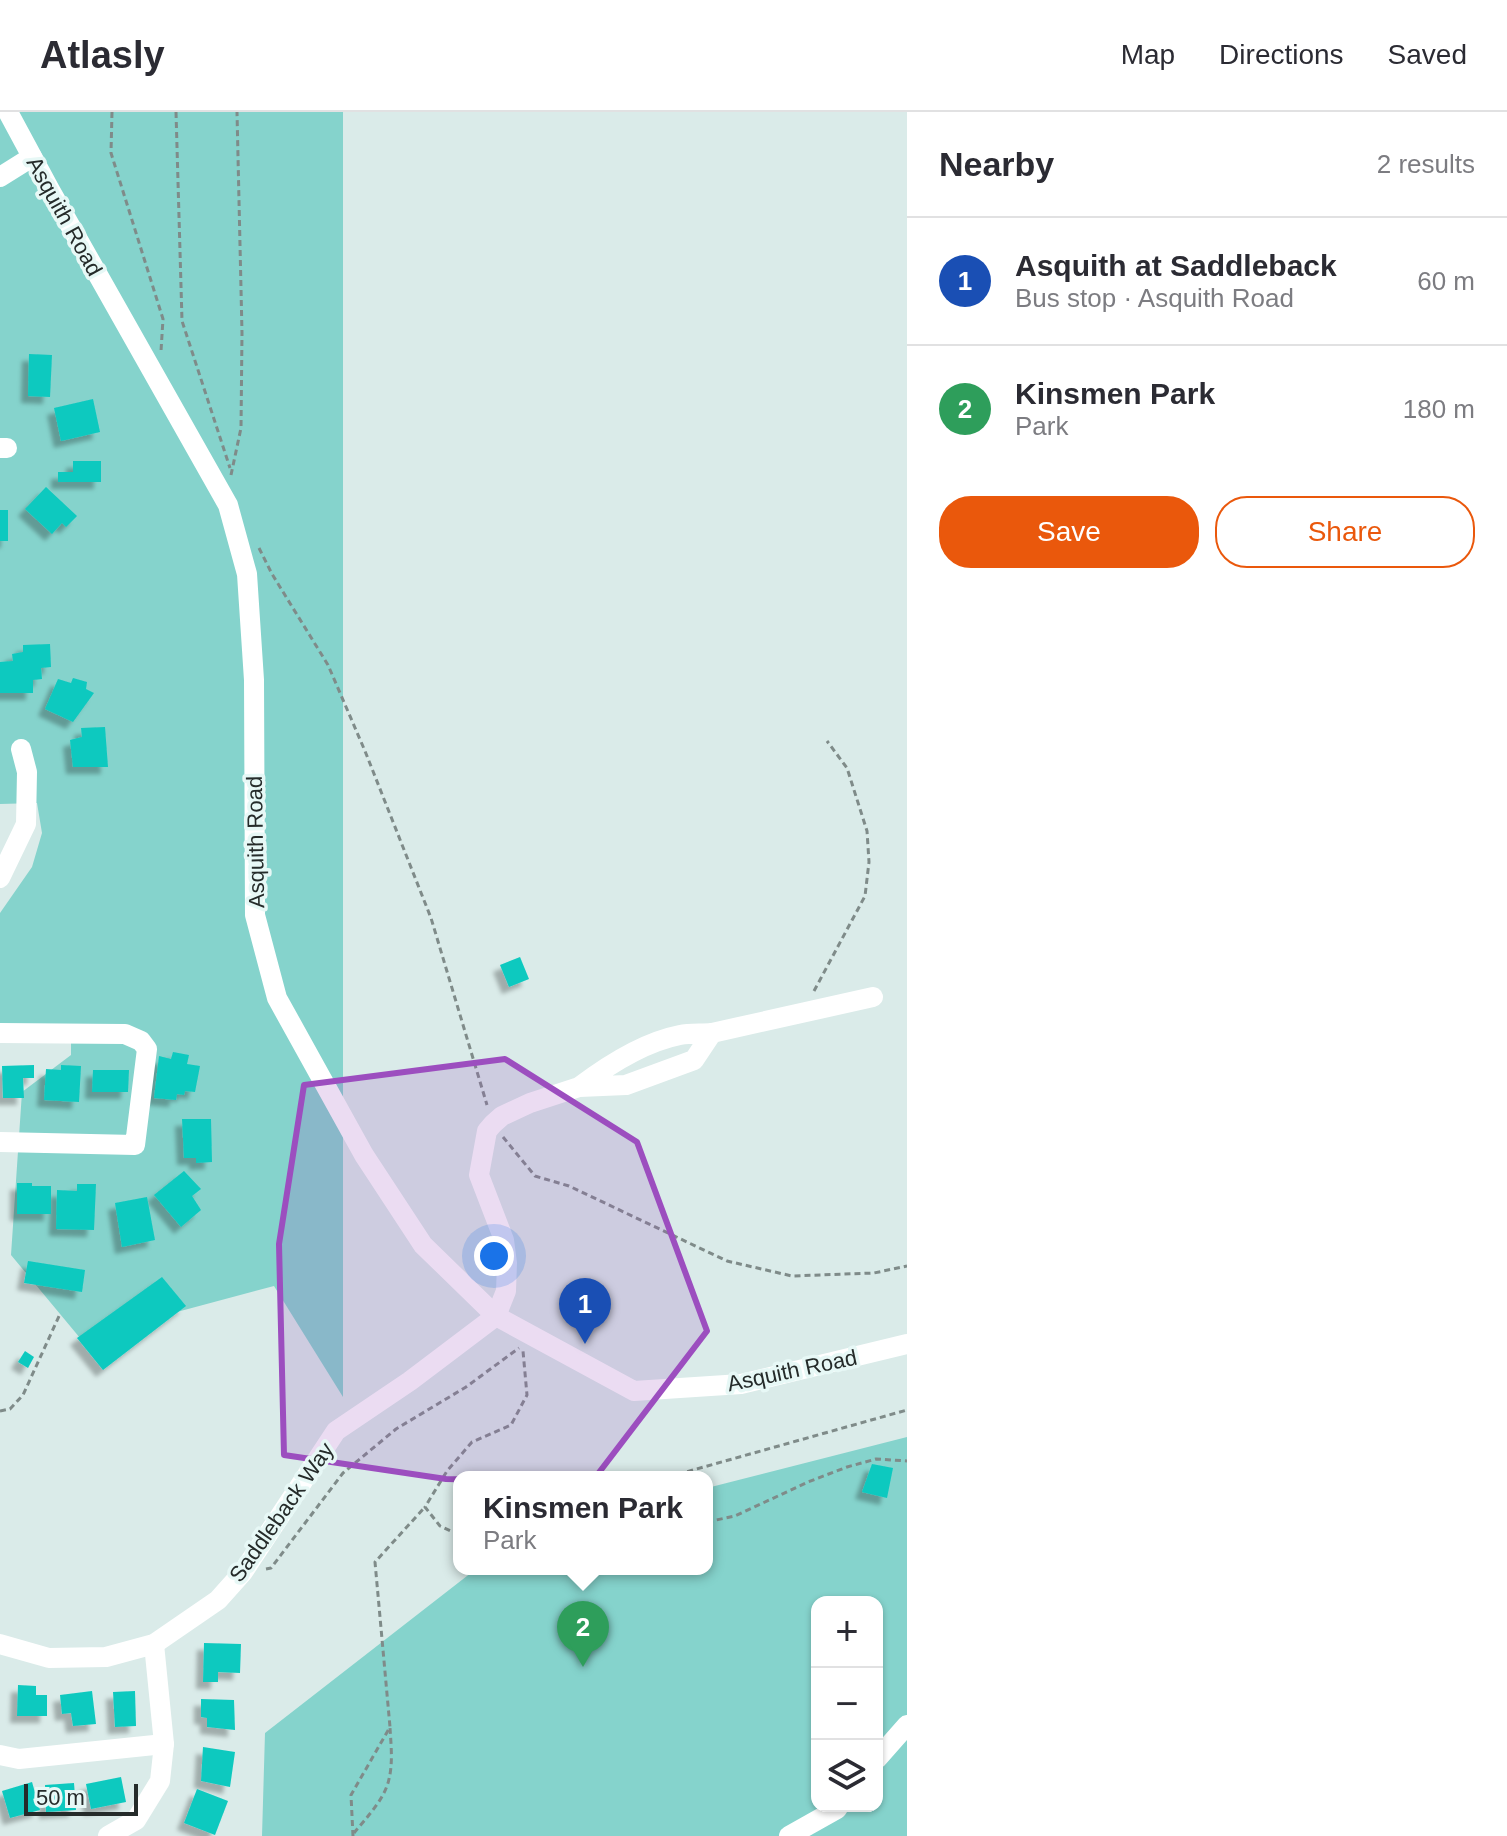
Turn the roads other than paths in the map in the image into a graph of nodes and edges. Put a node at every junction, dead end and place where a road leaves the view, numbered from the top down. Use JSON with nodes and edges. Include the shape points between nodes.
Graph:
{"nodes":[{"id":1,"x":8,"y":112,"type":"edge"},
{"id":2,"x":32,"y":157,"type":"junction"},
{"id":3,"x":0,"y":177,"type":"edge"},
{"id":4,"x":21,"y":749,"type":"dead end"},
{"id":5,"x":0,"y":878,"type":"edge"},
{"id":6,"x":873,"y":997,"type":"dead end"},
{"id":7,"x":0,"y":1033,"type":"edge"},
{"id":8,"x":712,"y":1033,"type":"junction"},
{"id":9,"x":579,"y":1087,"type":"junction"},
{"id":10,"x":0,"y":1142,"type":"edge"},
{"id":11,"x":496,"y":1316,"type":"junction"},
{"id":12,"x":907,"y":1344,"type":"edge"},
{"id":13,"x":0,"y":1644,"type":"edge"},
{"id":14,"x":154,"y":1644,"type":"junction"},
{"id":15,"x":907,"y":1725,"type":"edge"},
{"id":16,"x":164,"y":1744,"type":"junction"},
{"id":17,"x":883,"y":1752,"type":"edge"},
{"id":18,"x":0,"y":1755,"type":"edge"},
{"id":19,"x":832,"y":1812,"type":"edge"},
{"id":20,"x":108,"y":1836,"type":"edge"},
{"id":21,"x":789,"y":1836,"type":"edge"}],
"edges":[{"from":1,"to":2,"type":"street","name":"Asquith Road"},
{"from":2,"to":3,"type":"street"},
{"from":2,"to":11,"type":"street","name":"Asquith Road","via":[[228,505],[247,574],[253,665],[255,915],[277,998],[364,1155],[423,1245]]},
{"from":4,"to":5,"type":"street","via":[[27,772],[26,824]]},
{"from":6,"to":8,"type":"street"},
{"from":7,"to":10,"type":"street","via":[[125,1034],[147,1049],[135,1145]]},
{"from":8,"to":9,"type":"street","via":[[681,1034],[647,1046],[611,1063]]},
{"from":8,"to":9,"type":"street","via":[[694,1060],[626,1085]]},
{"from":9,"to":11,"type":"street","via":[[502,1116],[487,1131],[479,1175],[504,1240],[507,1263],[506,1291]]},
{"from":11,"to":12,"type":"street","name":"Asquith Road","via":[[634,1391],[741,1384]]},
{"from":11,"to":14,"type":"street","name":"Saddleback Way","via":[[336,1431],[243,1572],[218,1600]]},
{"from":13,"to":14,"type":"street","name":"Saddleback Way","via":[[49,1658],[106,1657]]},
{"from":14,"to":16,"type":"street"},
{"from":15,"to":17,"type":"street"},
{"from":16,"to":18,"type":"street","via":[[19,1759]]},
{"from":16,"to":20,"type":"street","via":[[160,1781],[136,1820]]},
{"from":19,"to":21,"type":"street"}]}
